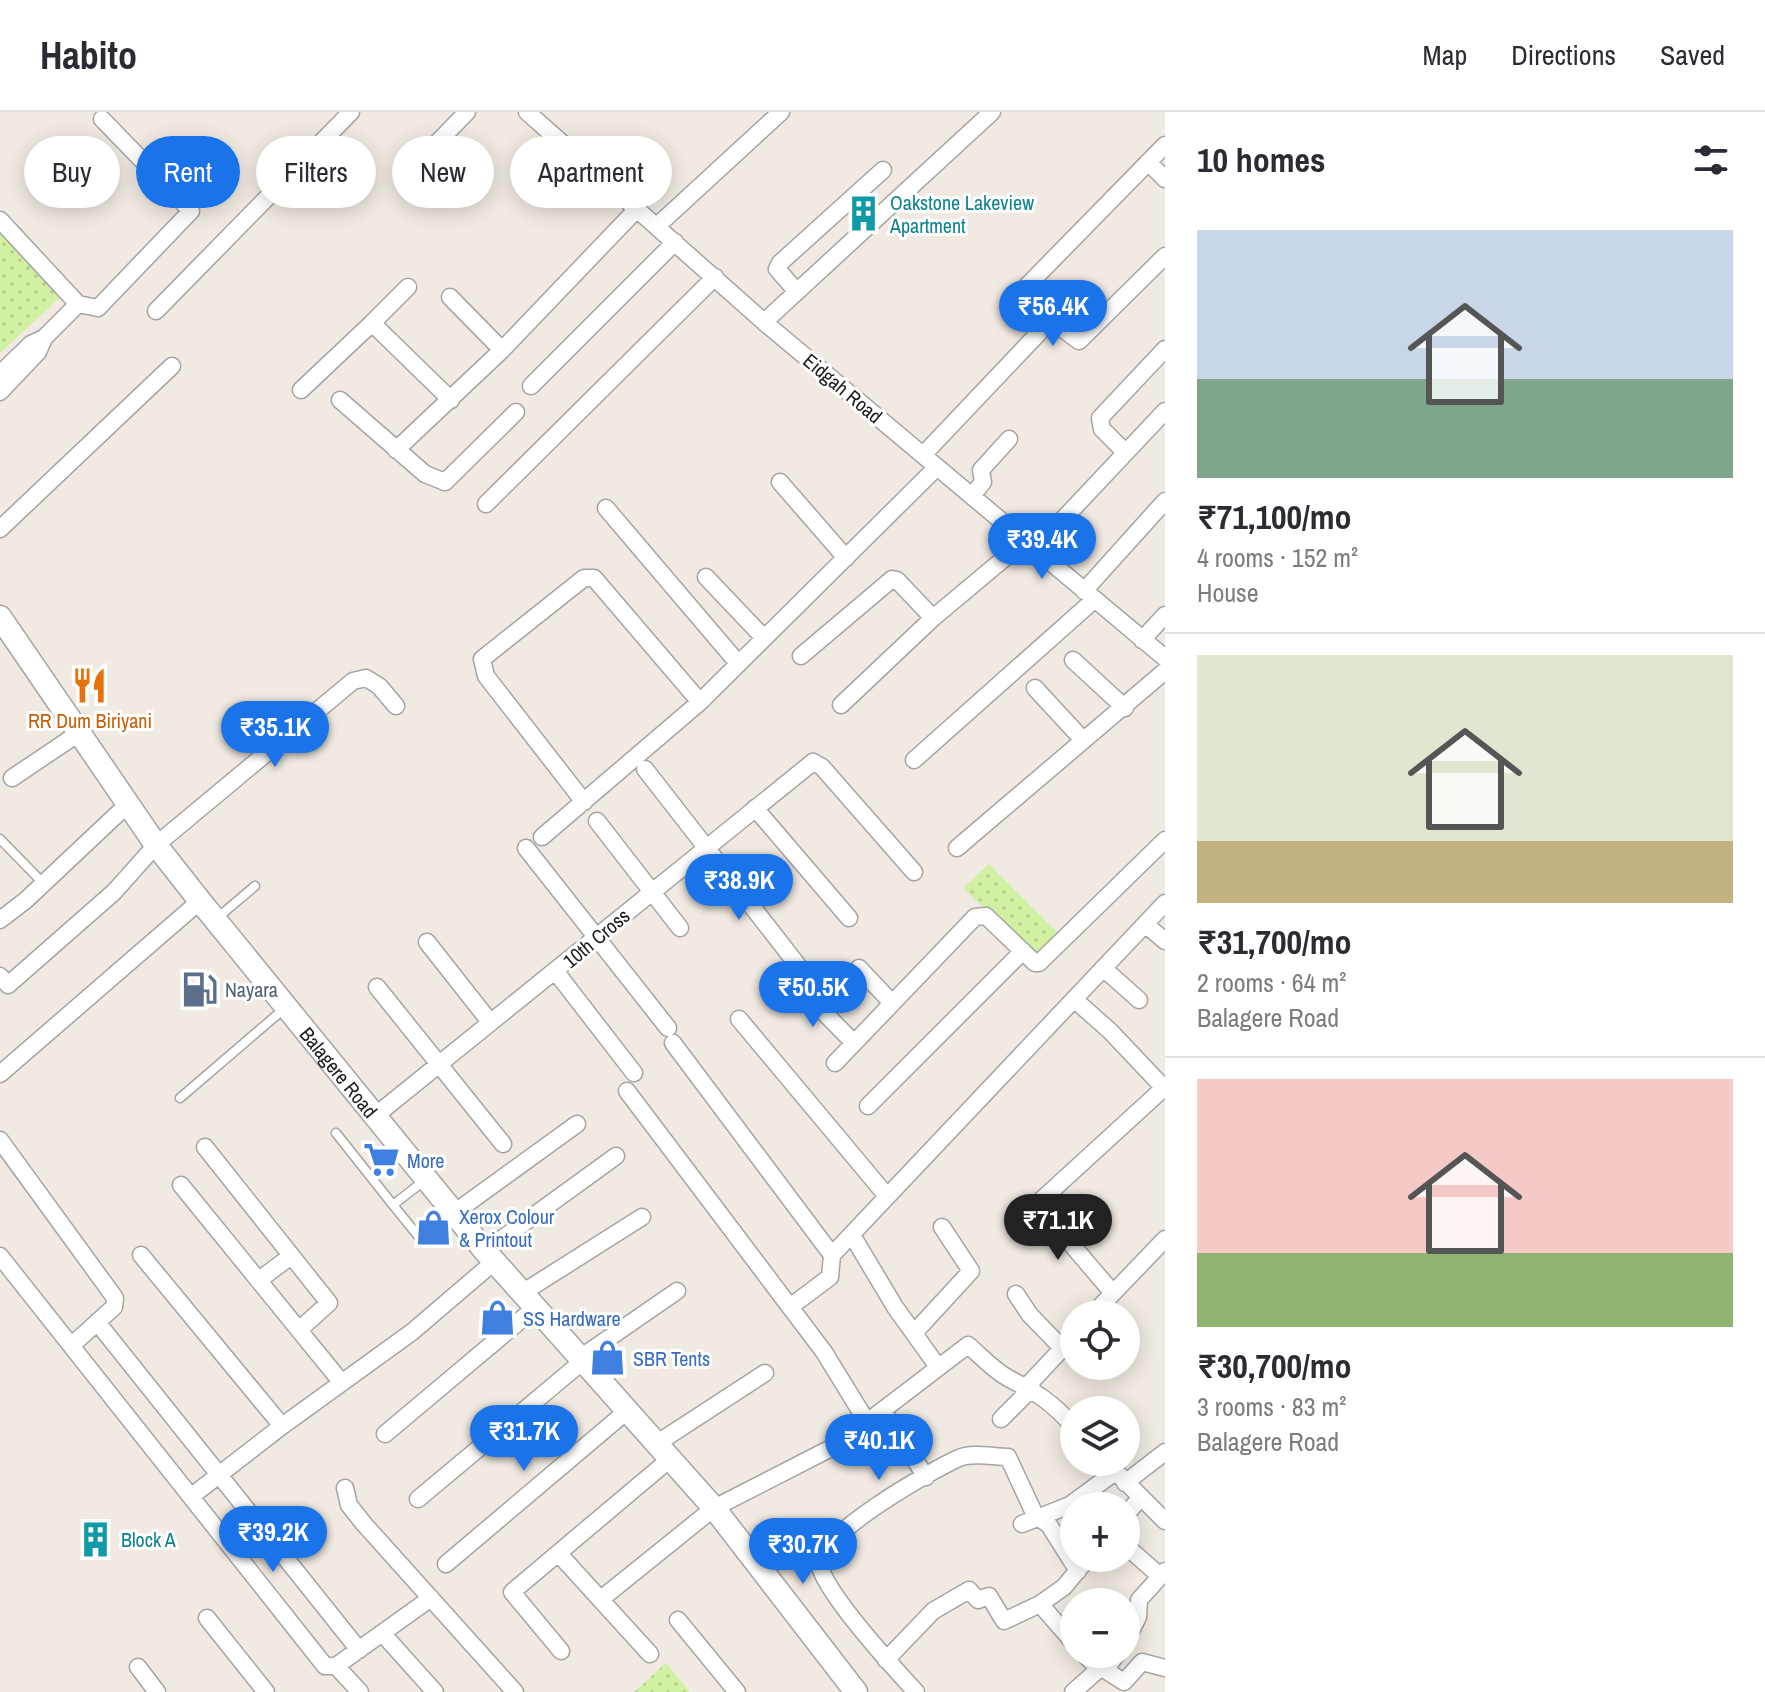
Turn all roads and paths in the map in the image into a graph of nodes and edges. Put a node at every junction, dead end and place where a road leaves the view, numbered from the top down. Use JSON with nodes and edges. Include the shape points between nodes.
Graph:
{"nodes":[{"id":1,"x":351,"y":112,"type":"edge"},
{"id":2,"x":467,"y":112,"type":"edge"},
{"id":3,"x":781,"y":112,"type":"edge"},
{"id":4,"x":992,"y":112,"type":"edge"},
{"id":5,"x":535,"y":114,"type":"edge"},
{"id":6,"x":102,"y":119,"type":"dead end"},
{"id":7,"x":444,"y":136,"type":"edge"},
{"id":8,"x":1165,"y":145,"type":"edge"},
{"id":9,"x":1148,"y":162,"type":"junction"},
{"id":10,"x":883,"y":170,"type":"dead end"},
{"id":11,"x":1165,"y":179,"type":"edge"},
{"id":12,"x":637,"y":209,"type":"junction"},
{"id":13,"x":0,"y":220,"type":"edge"},
{"id":14,"x":657,"y":226,"type":"junction"},
{"id":15,"x":675,"y":242,"type":"junction"},
{"id":16,"x":1165,"y":256,"type":"edge"},
{"id":17,"x":715,"y":277,"type":"junction"},
{"id":18,"x":408,"y":287,"type":"dead end"},
{"id":19,"x":797,"y":292,"type":"junction"},
{"id":20,"x":450,"y":297,"type":"dead end"},
{"id":21,"x":78,"y":304,"type":"junction"},
{"id":22,"x":156,"y":311,"type":"dead end"},
{"id":23,"x":1051,"y":320,"type":"junction"},
{"id":24,"x":764,"y":322,"type":"junction"},
{"id":25,"x":372,"y":323,"type":"junction"},
{"id":26,"x":44,"y":338,"type":"junction"},
{"id":27,"x":1165,"y":349,"type":"edge"},
{"id":28,"x":502,"y":350,"type":"junction"},
{"id":29,"x":172,"y":366,"type":"dead end"},
{"id":30,"x":0,"y":374,"type":"edge"},
{"id":31,"x":531,"y":386,"type":"dead end"},
{"id":32,"x":301,"y":390,"type":"dead end"},
{"id":33,"x":0,"y":392,"type":"edge"},
{"id":34,"x":340,"y":400,"type":"dead end"},
{"id":35,"x":451,"y":400,"type":"junction"},
{"id":36,"x":1165,"y":411,"type":"edge"},
{"id":37,"x":516,"y":412,"type":"dead end"},
{"id":38,"x":1009,"y":439,"type":"dead end"},
{"id":39,"x":396,"y":450,"type":"junction"},
{"id":40,"x":1124,"y":451,"type":"junction"},
{"id":41,"x":923,"y":455,"type":"junction"},
{"id":42,"x":937,"y":467,"type":"junction"},
{"id":43,"x":780,"y":482,"type":"dead end"},
{"id":44,"x":972,"y":496,"type":"junction"},
{"id":45,"x":1165,"y":501,"type":"edge"},
{"id":46,"x":486,"y":504,"type":"dead end"},
{"id":47,"x":606,"y":508,"type":"dead end"},
{"id":48,"x":0,"y":529,"type":"edge"},
{"id":49,"x":1030,"y":545,"type":"junction"},
{"id":50,"x":846,"y":558,"type":"junction"},
{"id":51,"x":706,"y":577,"type":"dead end"},
{"id":52,"x":1089,"y":595,"type":"junction"},
{"id":53,"x":1165,"y":615,"type":"edge"},
{"id":54,"x":0,"y":617,"type":"edge"},
{"id":55,"x":933,"y":618,"type":"junction"},
{"id":56,"x":763,"y":637,"type":"junction"},
{"id":57,"x":1142,"y":640,"type":"junction"},
{"id":58,"x":801,"y":656,"type":"dead end"},
{"id":59,"x":1165,"y":658,"type":"edge"},
{"id":60,"x":1073,"y":660,"type":"dead end"},
{"id":61,"x":737,"y":662,"type":"junction"},
{"id":62,"x":1165,"y":671,"type":"edge"},
{"id":63,"x":1035,"y":688,"type":"dead end"},
{"id":64,"x":700,"y":702,"type":"junction"},
{"id":65,"x":841,"y":705,"type":"dead end"},
{"id":66,"x":396,"y":706,"type":"dead end"},
{"id":67,"x":1125,"y":708,"type":"junction"},
{"id":68,"x":79,"y":733,"type":"junction"},
{"id":69,"x":1083,"y":740,"type":"junction"},
{"id":70,"x":914,"y":760,"type":"dead end"},
{"id":71,"x":645,"y":769,"type":"dead end"},
{"id":72,"x":12,"y":778,"type":"dead end"},
{"id":73,"x":584,"y":802,"type":"junction"},
{"id":74,"x":128,"y":804,"type":"junction"},
{"id":75,"x":755,"y":808,"type":"junction"},
{"id":76,"x":597,"y":821,"type":"dead end"},
{"id":77,"x":542,"y":837,"type":"dead end"},
{"id":78,"x":0,"y":839,"type":"edge"},
{"id":79,"x":1165,"y":840,"type":"edge"},
{"id":80,"x":156,"y":845,"type":"junction"},
{"id":81,"x":707,"y":847,"type":"junction"},
{"id":82,"x":526,"y":848,"type":"dead end"},
{"id":83,"x":957,"y":848,"type":"dead end"},
{"id":84,"x":914,"y":872,"type":"dead end"},
{"id":85,"x":44,"y":884,"type":"junction"},
{"id":86,"x":255,"y":886,"type":"dead end"},
{"id":87,"x":651,"y":892,"type":"junction"},
{"id":88,"x":200,"y":901,"type":"junction"},
{"id":89,"x":1165,"y":903,"type":"edge"},
{"id":90,"x":849,"y":918,"type":"dead end"},
{"id":91,"x":215,"y":919,"type":"junction"},
{"id":92,"x":0,"y":920,"type":"edge"},
{"id":93,"x":1145,"y":924,"type":"junction"},
{"id":94,"x":680,"y":928,"type":"dead end"},
{"id":95,"x":595,"y":937,"type":"junction"},
{"id":96,"x":1165,"y":941,"type":"edge"},
{"id":97,"x":427,"y":942,"type":"dead end"},
{"id":98,"x":1023,"y":951,"type":"junction"},
{"id":99,"x":859,"y":968,"type":"dead end"},
{"id":100,"x":1103,"y":968,"type":"junction"},
{"id":101,"x":556,"y":972,"type":"junction"},
{"id":102,"x":3,"y":984,"type":"edge"},
{"id":103,"x":377,"y":987,"type":"dead end"},
{"id":104,"x":1075,"y":1000,"type":"junction"},
{"id":105,"x":1139,"y":1000,"type":"dead end"},
{"id":106,"x":892,"y":1003,"type":"junction"},
{"id":107,"x":286,"y":1008,"type":"junction"},
{"id":108,"x":739,"y":1019,"type":"dead end"},
{"id":109,"x":490,"y":1022,"type":"junction"},
{"id":110,"x":854,"y":1043,"type":"junction"},
{"id":111,"x":835,"y":1063,"type":"dead end"},
{"id":112,"x":439,"y":1064,"type":"junction"},
{"id":113,"x":634,"y":1073,"type":"dead end"},
{"id":114,"x":0,"y":1074,"type":"edge"},
{"id":115,"x":627,"y":1091,"type":"dead end"},
{"id":116,"x":1162,"y":1095,"type":"edge"},
{"id":117,"x":180,"y":1098,"type":"dead end"},
{"id":118,"x":868,"y":1106,"type":"dead end"},
{"id":119,"x":375,"y":1116,"type":"junction"},
{"id":120,"x":577,"y":1124,"type":"dead end"},
{"id":121,"x":336,"y":1133,"type":"dead end"},
{"id":122,"x":0,"y":1140,"type":"edge"},
{"id":123,"x":503,"y":1144,"type":"dead end"},
{"id":124,"x":205,"y":1147,"type":"dead end"},
{"id":125,"x":616,"y":1156,"type":"dead end"},
{"id":126,"x":426,"y":1179,"type":"junction"},
{"id":127,"x":181,"y":1185,"type":"dead end"},
{"id":128,"x":886,"y":1195,"type":"junction"},
{"id":129,"x":393,"y":1205,"type":"junction"},
{"id":130,"x":454,"y":1213,"type":"junction"},
{"id":131,"x":642,"y":1217,"type":"dead end"},
{"id":132,"x":942,"y":1227,"type":"dead end"},
{"id":133,"x":852,"y":1235,"type":"junction"},
{"id":134,"x":1165,"y":1239,"type":"edge"},
{"id":135,"x":423,"y":1242,"type":"dead end"},
{"id":136,"x":141,"y":1255,"type":"dead end"},
{"id":137,"x":832,"y":1255,"type":"junction"},
{"id":138,"x":0,"y":1256,"type":"edge"},
{"id":139,"x":291,"y":1256,"type":"junction"},
{"id":140,"x":490,"y":1256,"type":"junction"},
{"id":141,"x":259,"y":1280,"type":"junction"},
{"id":142,"x":677,"y":1291,"type":"dead end"},
{"id":143,"x":1112,"y":1292,"type":"junction"},
{"id":144,"x":1016,"y":1294,"type":"dead end"},
{"id":145,"x":528,"y":1300,"type":"junction"},
{"id":146,"x":1105,"y":1300,"type":"edge"},
{"id":147,"x":790,"y":1307,"type":"junction"},
{"id":148,"x":97,"y":1322,"type":"junction"},
{"id":149,"x":299,"y":1330,"type":"junction"},
{"id":150,"x":914,"y":1333,"type":"junction"},
{"id":151,"x":72,"y":1345,"type":"junction"},
{"id":152,"x":1060,"y":1345,"type":"edge"},
{"id":153,"x":1060,"y":1352,"type":"edge"},
{"id":154,"x":581,"y":1360,"type":"junction"},
{"id":155,"x":938,"y":1367,"type":"junction"},
{"id":156,"x":765,"y":1373,"type":"dead end"},
{"id":157,"x":342,"y":1383,"type":"junction"},
{"id":158,"x":1030,"y":1387,"type":"junction"},
{"id":159,"x":627,"y":1411,"type":"junction"},
{"id":160,"x":883,"y":1411,"type":"junction"},
{"id":161,"x":1060,"y":1412,"type":"edge"},
{"id":162,"x":1001,"y":1419,"type":"dead end"},
{"id":163,"x":867,"y":1422,"type":"junction"},
{"id":164,"x":282,"y":1426,"type":"junction"},
{"id":165,"x":385,"y":1434,"type":"dead end"},
{"id":166,"x":663,"y":1452,"type":"junction"},
{"id":167,"x":1165,"y":1452,"type":"edge"},
{"id":168,"x":1140,"y":1462,"type":"edge"},
{"id":169,"x":219,"y":1474,"type":"junction"},
{"id":170,"x":1110,"y":1476,"type":"edge"},
{"id":171,"x":1119,"y":1476,"type":"edge"},
{"id":172,"x":926,"y":1477,"type":"junction"},
{"id":173,"x":345,"y":1488,"type":"dead end"},
{"id":174,"x":1133,"y":1492,"type":"edge"},
{"id":175,"x":193,"y":1495,"type":"junction"},
{"id":176,"x":418,"y":1499,"type":"dead end"},
{"id":177,"x":1140,"y":1500,"type":"edge"},
{"id":178,"x":714,"y":1508,"type":"junction"},
{"id":179,"x":1030,"y":1521,"type":"junction"},
{"id":180,"x":1165,"y":1521,"type":"edge"},
{"id":181,"x":1060,"y":1538,"type":"edge"},
{"id":182,"x":559,"y":1554,"type":"junction"},
{"id":183,"x":1140,"y":1556,"type":"edge"},
{"id":184,"x":446,"y":1564,"type":"dead end"},
{"id":185,"x":1076,"y":1572,"type":"edge"},
{"id":186,"x":1163,"y":1573,"type":"edge"},
{"id":187,"x":431,"y":1598,"type":"junction"},
{"id":188,"x":601,"y":1599,"type":"junction"},
{"id":189,"x":1140,"y":1599,"type":"edge"},
{"id":190,"x":1040,"y":1604,"type":"junction"},
{"id":191,"x":207,"y":1618,"type":"dead end"},
{"id":192,"x":678,"y":1620,"type":"dead end"},
{"id":193,"x":1060,"y":1627,"type":"edge"},
{"id":194,"x":382,"y":1633,"type":"junction"},
{"id":195,"x":359,"y":1650,"type":"junction"},
{"id":196,"x":561,"y":1651,"type":"dead end"},
{"id":197,"x":650,"y":1654,"type":"dead end"},
{"id":198,"x":886,"y":1660,"type":"junction"},
{"id":199,"x":336,"y":1666,"type":"junction"},
{"id":200,"x":138,"y":1667,"type":"dead end"},
{"id":201,"x":1165,"y":1668,"type":"edge"},
{"id":202,"x":1102,"y":1669,"type":"joint"},
{"id":203,"x":157,"y":1692,"type":"edge"},
{"id":204,"x":266,"y":1692,"type":"edge"},
{"id":205,"x":360,"y":1692,"type":"edge"},
{"id":206,"x":435,"y":1692,"type":"edge"},
{"id":207,"x":515,"y":1692,"type":"edge"},
{"id":208,"x":737,"y":1692,"type":"edge"},
{"id":209,"x":856,"y":1692,"type":"edge"},
{"id":210,"x":916,"y":1692,"type":"edge"},
{"id":211,"x":1073,"y":1692,"type":"edge"}],
"edges":[{"from":1,"to":22,"type":"street"},
{"from":2,"to":7,"type":"street"},
{"from":3,"to":14,"type":"street"},
{"from":4,"to":19,"type":"street"},
{"from":5,"to":12,"type":"street","name":"Eidgah Road"},
{"from":6,"to":21,"type":"street","via":[[190,214],[98,308]]},
{"from":8,"to":9,"type":"street"},
{"from":9,"to":11,"type":"street"},
{"from":9,"to":23,"type":"street","via":[[1020,293]]},
{"from":10,"to":19,"type":"street","via":[[780,263],[777,269]]},
{"from":12,"to":14,"type":"street","name":"Eidgah Road"},
{"from":12,"to":28,"type":"street"},
{"from":13,"to":21,"type":"street"},
{"from":14,"to":15,"type":"street","name":"Eidgah Road"},
{"from":15,"to":17,"type":"street","name":"Eidgah Road"},
{"from":15,"to":31,"type":"street"},
{"from":16,"to":23,"type":"street","via":[[1079,341]]},
{"from":17,"to":24,"type":"street","name":"Eidgah Road"},
{"from":17,"to":46,"type":"street"},
{"from":18,"to":25,"type":"street"},
{"from":19,"to":24,"type":"street"},
{"from":20,"to":28,"type":"street"},
{"from":21,"to":26,"type":"street"},
{"from":23,"to":41,"type":"street"},
{"from":24,"to":41,"type":"street","name":"Eidgah Road"},
{"from":25,"to":32,"type":"street"},
{"from":25,"to":35,"type":"street"},
{"from":26,"to":30,"type":"street"},
{"from":26,"to":33,"type":"street","via":[[38,352]]},
{"from":27,"to":40,"type":"street","via":[[1100,418],[1102,429]]},
{"from":28,"to":35,"type":"street"},
{"from":29,"to":48,"type":"street"},
{"from":34,"to":39,"type":"street"},
{"from":35,"to":39,"type":"street"},
{"from":36,"to":40,"type":"street"},
{"from":37,"to":39,"type":"street","via":[[445,482],[425,474]]},
{"from":38,"to":44,"type":"street","via":[[981,470],[983,482]]},
{"from":40,"to":49,"type":"street"},
{"from":41,"to":42,"type":"street","name":"Eidgah Road"},
{"from":42,"to":44,"type":"street","name":"Eidgah Road"},
{"from":42,"to":50,"type":"street"},
{"from":43,"to":50,"type":"street"},
{"from":44,"to":49,"type":"street","name":"Eidgah Road"},
{"from":45,"to":52,"type":"street"},
{"from":47,"to":61,"type":"street"},
{"from":49,"to":52,"type":"street","name":"Eidgah Road"},
{"from":49,"to":55,"type":"street"},
{"from":50,"to":56,"type":"street"},
{"from":51,"to":56,"type":"street"},
{"from":52,"to":57,"type":"street","name":"Eidgah Road"},
{"from":52,"to":70,"type":"street"},
{"from":53,"to":57,"type":"street"},
{"from":54,"to":68,"type":"street","name":"Balagere Road"},
{"from":55,"to":58,"type":"street","via":[[892,579]]},
{"from":55,"to":65,"type":"street"},
{"from":56,"to":61,"type":"street"},
{"from":57,"to":59,"type":"street","name":"Eidgah Road"},
{"from":60,"to":67,"type":"street"},
{"from":61,"to":64,"type":"street"},
{"from":62,"to":67,"type":"street"},
{"from":63,"to":69,"type":"street"},
{"from":64,"to":73,"type":"street"},
{"from":64,"to":73,"type":"street","via":[[594,578],[584,578],[482,659],[486,676]]},
{"from":66,"to":80,"type":"street","via":[[366,678],[353,681]]},
{"from":67,"to":69,"type":"street"},
{"from":68,"to":72,"type":"street"},
{"from":68,"to":74,"type":"street","name":"Balagere Road"},
{"from":69,"to":83,"type":"street"},
{"from":71,"to":81,"type":"street"},
{"from":73,"to":77,"type":"street"},
{"from":74,"to":80,"type":"street","name":"Balagere Road"},
{"from":74,"to":85,"type":"street"},
{"from":75,"to":81,"type":"street","name":"10th Cross"},
{"from":75,"to":84,"type":"street","name":"10th Cross","via":[[813,762]]},
{"from":75,"to":90,"type":"street"},
{"from":76,"to":87,"type":"street"},
{"from":78,"to":85,"type":"lane"},
{"from":79,"to":98,"type":"street","via":[[1050,954],[1035,963]]},
{"from":80,"to":88,"type":"street","name":"Balagere Road"},
{"from":80,"to":102,"type":"street","via":[[114,892]]},
{"from":81,"to":87,"type":"street","name":"10th Cross"},
{"from":81,"to":110,"type":"street"},
{"from":82,"to":95,"type":"street"},
{"from":85,"to":92,"type":"street"},
{"from":86,"to":91,"type":"lane"},
{"from":87,"to":94,"type":"street"},
{"from":87,"to":95,"type":"street","name":"10th Cross"},
{"from":88,"to":91,"type":"street","name":"Balagere Road"},
{"from":88,"to":114,"type":"street"},
{"from":89,"to":93,"type":"street"},
{"from":91,"to":107,"type":"street","name":"Balagere Road"},
{"from":93,"to":96,"type":"street"},
{"from":93,"to":100,"type":"street"},
{"from":95,"to":101,"type":"street","name":"10th Cross"},
{"from":95,"to":137,"type":"street"},
{"from":97,"to":109,"type":"street"},
{"from":98,"to":106,"type":"street","via":[[980,914]]},
{"from":98,"to":118,"type":"street"},
{"from":99,"to":106,"type":"street"},
{"from":100,"to":104,"type":"street"},
{"from":100,"to":105,"type":"street"},
{"from":101,"to":109,"type":"street","name":"10th Cross"},
{"from":101,"to":113,"type":"street"},
{"from":103,"to":112,"type":"street"},
{"from":104,"to":116,"type":"street","via":[[1110,1031]]},
{"from":104,"to":128,"type":"street"},
{"from":106,"to":110,"type":"street"},
{"from":107,"to":117,"type":"lane"},
{"from":107,"to":119,"type":"street","name":"Balagere Road"},
{"from":108,"to":128,"type":"street"},
{"from":109,"to":112,"type":"street","name":"10th Cross"},
{"from":110,"to":111,"type":"street"},
{"from":112,"to":119,"type":"street","name":"10th Cross"},
{"from":112,"to":123,"type":"street"},
{"from":115,"to":147,"type":"street"},
{"from":116,"to":143,"type":"street","via":[[1037,1204]]},
{"from":119,"to":126,"type":"street","name":"Balagere Road"},
{"from":120,"to":130,"type":"street"},
{"from":121,"to":129,"type":"lane"},
{"from":122,"to":148,"type":"street","via":[[115,1298],[114,1307]]},
{"from":124,"to":139,"type":"street"},
{"from":125,"to":140,"type":"street"},
{"from":126,"to":129,"type":"lane"},
{"from":126,"to":130,"type":"street","name":"Balagere Road"},
{"from":127,"to":141,"type":"street"},
{"from":128,"to":133,"type":"street"},
{"from":129,"to":135,"type":"lane"},
{"from":130,"to":140,"type":"street","name":"Balagere Road"},
{"from":131,"to":145,"type":"street"},
{"from":132,"to":150,"type":"street","via":[[971,1271]]},
{"from":133,"to":137,"type":"street"},
{"from":133,"to":150,"type":"street"},
{"from":134,"to":143,"type":"street"},
{"from":136,"to":164,"type":"street"},
{"from":137,"to":147,"type":"street","via":[[830,1277]]},
{"from":138,"to":151,"type":"street"},
{"from":139,"to":141,"type":"street"},
{"from":139,"to":149,"type":"street","via":[[329,1303]]},
{"from":140,"to":145,"type":"street","name":"Balagere Road"},
{"from":140,"to":157,"type":"street","via":[[412,1332]]},
{"from":141,"to":149,"type":"street"},
{"from":142,"to":154,"type":"street"},
{"from":143,"to":146,"type":"street"},
{"from":144,"to":152,"type":"street"},
{"from":145,"to":154,"type":"street","name":"Balagere Road"},
{"from":145,"to":165,"type":"street"},
{"from":147,"to":163,"type":"street"},
{"from":148,"to":151,"type":"street"},
{"from":148,"to":169,"type":"street"},
{"from":149,"to":157,"type":"street"},
{"from":150,"to":155,"type":"street"},
{"from":151,"to":175,"type":"street"},
{"from":153,"to":158,"type":"street"},
{"from":154,"to":159,"type":"street","name":"Balagere Road"},
{"from":154,"to":176,"type":"street"},
{"from":155,"to":158,"type":"street","via":[[968,1345],[1006,1377]]},
{"from":155,"to":160,"type":"street"},
{"from":156,"to":166,"type":"street"},
{"from":157,"to":164,"type":"street"},
{"from":158,"to":161,"type":"street"},
{"from":158,"to":162,"type":"street"},
{"from":159,"to":166,"type":"street","name":"Balagere Road"},
{"from":159,"to":184,"type":"street"},
{"from":160,"to":163,"type":"street"},
{"from":160,"to":172,"type":"street"},
{"from":163,"to":178,"type":"street","via":[[837,1445]]},
{"from":164,"to":169,"type":"street"},
{"from":166,"to":178,"type":"street","name":"Balagere Road"},
{"from":166,"to":182,"type":"street"},
{"from":167,"to":168,"type":"street"},
{"from":169,"to":175,"type":"street"},
{"from":169,"to":195,"type":"street"},
{"from":170,"to":179,"type":"street","via":[[1070,1505]]},
{"from":171,"to":174,"type":"street"},
{"from":172,"to":179,"type":"street","via":[[962,1457],[1008,1457]]},
{"from":172,"to":198,"type":"street","via":[[843,1528],[821,1554],[819,1565],[833,1591]]},
{"from":173,"to":187,"type":"street","via":[[349,1505]]},
{"from":175,"to":199,"type":"street","via":[[317,1657],[325,1666]]},
{"from":177,"to":180,"type":"street"},
{"from":178,"to":188,"type":"street"},
{"from":178,"to":209,"type":"street","name":"Balagere Road"},
{"from":179,"to":181,"type":"street","via":[[1049,1525]]},
{"from":182,"to":188,"type":"street"},
{"from":182,"to":196,"type":"street","via":[[512,1592]]},
{"from":183,"to":186,"type":"street"},
{"from":185,"to":190,"type":"street"},
{"from":186,"to":189,"type":"street"},
{"from":187,"to":194,"type":"street"},
{"from":187,"to":207,"type":"street"},
{"from":188,"to":197,"type":"street"},
{"from":190,"to":193,"type":"street"},
{"from":190,"to":198,"type":"street","via":[[1004,1621],[989,1596],[978,1600],[969,1590],[933,1611]]},
{"from":191,"to":204,"type":"street"},
{"from":192,"to":208,"type":"street"},
{"from":194,"to":195,"type":"street"},
{"from":194,"to":206,"type":"street"},
{"from":195,"to":199,"type":"street"},
{"from":198,"to":210,"type":"street"},
{"from":199,"to":205,"type":"street"},
{"from":200,"to":203,"type":"street"},
{"from":201,"to":202,"type":"street","via":[[1142,1662],[1124,1682]]},
{"from":202,"to":211,"type":"street"}]}
